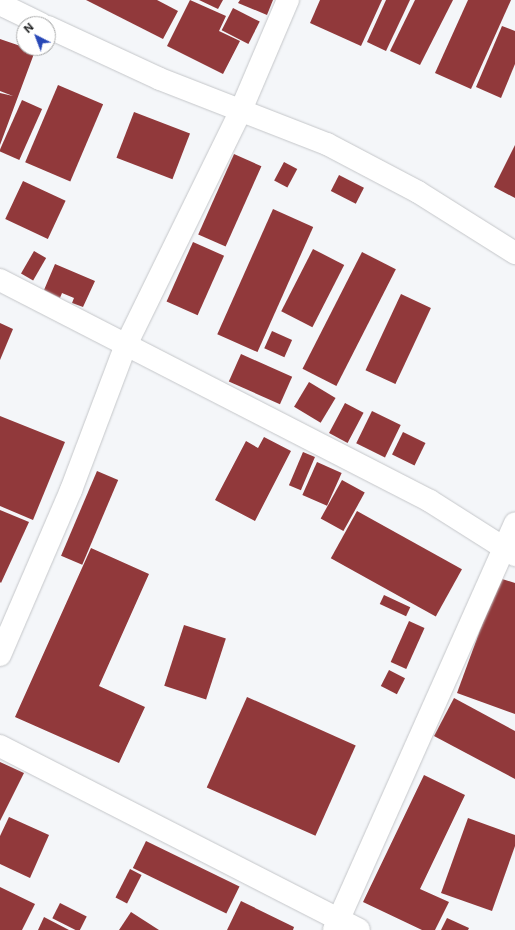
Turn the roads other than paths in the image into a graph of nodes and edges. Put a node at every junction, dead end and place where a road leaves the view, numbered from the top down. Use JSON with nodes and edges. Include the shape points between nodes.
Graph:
{"nodes":[{"id":1,"x":288,"y":0,"type":"edge"},
{"id":2,"x":0,"y":4,"type":"edge"},
{"id":3,"x":25,"y":16,"type":"edge"},
{"id":4,"x":56,"y":31,"type":"edge"},
{"id":5,"x":240,"y":110,"type":"junction"},
{"id":6,"x":515,"y":253,"type":"edge"},
{"id":7,"x":0,"y":280,"type":"edge"},
{"id":8,"x":125,"y":347,"type":"junction"},
{"id":9,"x":515,"y":523,"type":"edge"},
{"id":10,"x":510,"y":552,"type":"edge"},
{"id":11,"x":0,"y":655,"type":"edge"},
{"id":12,"x":0,"y":746,"type":"edge"},
{"id":13,"x":336,"y":924,"type":"edge"},
{"id":14,"x":359,"y":930,"type":"edge"}],
"edges":[{"from":1,"to":5,"type":"main road"},
{"from":2,"to":3,"type":"main road"},
{"from":4,"to":5,"type":"main road","via":[[160,79]]},
{"from":5,"to":6,"type":"main road","via":[[327,144],[418,192]]},
{"from":5,"to":8,"type":"main road"},
{"from":7,"to":8,"type":"main road"},
{"from":8,"to":10,"type":"main road","via":[[430,501]]},
{"from":8,"to":11,"type":"main road","via":[[71,490]]},
{"from":9,"to":10,"type":"main road"},
{"from":10,"to":13,"type":"main road"},
{"from":12,"to":13,"type":"main road"},
{"from":13,"to":14,"type":"main road"}]}
